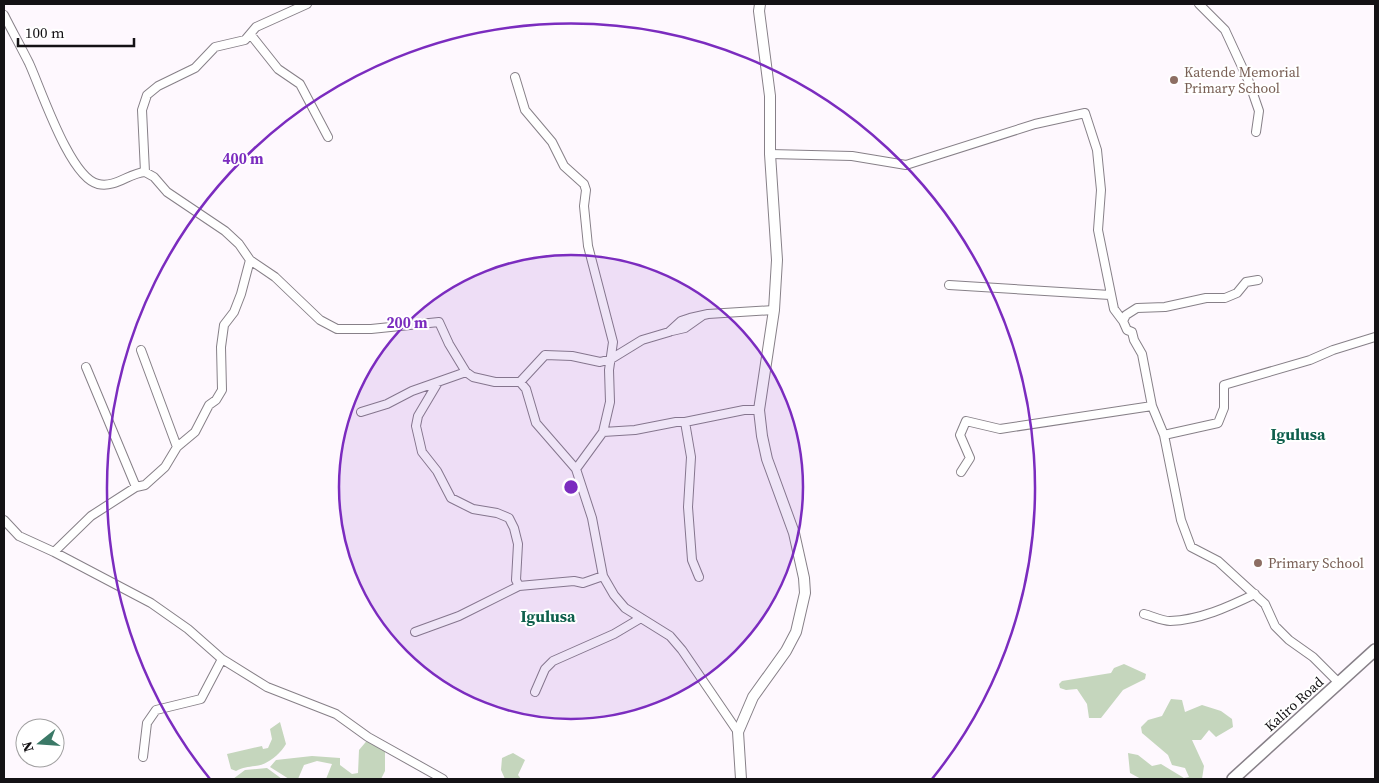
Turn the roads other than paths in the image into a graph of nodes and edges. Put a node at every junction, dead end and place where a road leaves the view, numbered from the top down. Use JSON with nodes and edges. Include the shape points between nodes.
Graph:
{"nodes":[{"id":1,"x":307,"y":4,"type":"edge"},
{"id":2,"x":760,"y":4,"type":"edge"},
{"id":3,"x":1199,"y":4,"type":"edge"},
{"id":4,"x":4,"y":15,"type":"edge"},
{"id":5,"x":251,"y":35,"type":"junction"},
{"id":6,"x":515,"y":77,"type":"dead end"},
{"id":7,"x":1256,"y":132,"type":"dead end"},
{"id":8,"x":328,"y":137,"type":"dead end"},
{"id":9,"x":770,"y":154,"type":"junction"},
{"id":10,"x":145,"y":172,"type":"junction"},
{"id":11,"x":250,"y":260,"type":"junction"},
{"id":12,"x":1258,"y":280,"type":"dead end"},
{"id":13,"x":949,"y":285,"type":"dead end"},
{"id":14,"x":1110,"y":295,"type":"junction"},
{"id":15,"x":774,"y":310,"type":"junction"},
{"id":16,"x":1123,"y":321,"type":"junction"},
{"id":17,"x":1375,"y":338,"type":"edge"},
{"id":18,"x":141,"y":350,"type":"dead end"},
{"id":19,"x":612,"y":359,"type":"junction"},
{"id":20,"x":86,"y":367,"type":"dead end"},
{"id":21,"x":466,"y":372,"type":"junction"},
{"id":22,"x":520,"y":382,"type":"junction"},
{"id":23,"x":437,"y":384,"type":"junction"},
{"id":24,"x":1152,"y":406,"type":"junction"},
{"id":25,"x":759,"y":410,"type":"junction"},
{"id":26,"x":361,"y":412,"type":"dead end"},
{"id":27,"x":686,"y":422,"type":"junction"},
{"id":28,"x":603,"y":432,"type":"junction"},
{"id":29,"x":1164,"y":435,"type":"junction"},
{"id":30,"x":177,"y":448,"type":"junction"},
{"id":31,"x":576,"y":469,"type":"junction"},
{"id":32,"x":961,"y":472,"type":"dead end"},
{"id":33,"x":136,"y":487,"type":"junction"},
{"id":34,"x":4,"y":520,"type":"edge"},
{"id":35,"x":54,"y":552,"type":"junction"},
{"id":36,"x":603,"y":576,"type":"junction"},
{"id":37,"x":699,"y":578,"type":"dead end"},
{"id":38,"x":519,"y":586,"type":"junction"},
{"id":39,"x":1255,"y":594,"type":"junction"},
{"id":40,"x":1144,"y":614,"type":"dead end"},
{"id":41,"x":641,"y":618,"type":"junction"},
{"id":42,"x":415,"y":632,"type":"dead end"},
{"id":43,"x":1375,"y":650,"type":"edge"},
{"id":44,"x":222,"y":659,"type":"junction"},
{"id":45,"x":1340,"y":683,"type":"junction"},
{"id":46,"x":534,"y":692,"type":"dead end"},
{"id":47,"x":738,"y":732,"type":"junction"},
{"id":48,"x":143,"y":757,"type":"dead end"},
{"id":49,"x":443,"y":779,"type":"edge"},
{"id":50,"x":741,"y":779,"type":"edge"},
{"id":51,"x":1233,"y":779,"type":"edge"}],
"edges":[{"from":1,"to":5,"type":"street","via":[[263,23]]},
{"from":2,"to":9,"type":"street","via":[[770,96]]},
{"from":3,"to":7,"type":"street","via":[[1225,30],[1249,82],[1259,111]]},
{"from":4,"to":10,"type":"street","via":[[29,63],[58,132],[84,176],[98,184],[121,182]]},
{"from":5,"to":8,"type":"street","via":[[278,69],[300,84]]},
{"from":5,"to":10,"type":"street","via":[[245,40],[215,47],[195,68],[147,95],[142,110]]},
{"from":6,"to":19,"type":"street","via":[[525,110],[552,142],[564,166],[584,184],[588,246],[613,342]]},
{"from":9,"to":14,"type":"street","via":[[852,156],[906,165],[1035,124],[1085,113],[1097,150],[1101,190],[1098,230]]},
{"from":9,"to":15,"type":"street","via":[[778,260]]},
{"from":10,"to":11,"type":"street","via":[[167,192],[225,231]]},
{"from":11,"to":21,"type":"street","via":[[275,277],[320,320],[337,329],[393,328],[439,322]]},
{"from":11,"to":30,"type":"street","via":[[234,312],[224,325],[222,390],[209,405],[195,432]]},
{"from":12,"to":16,"type":"street","via":[[1246,282],[1237,293],[1225,298],[1206,298],[1165,308],[1136,308]]},
{"from":13,"to":14,"type":"street"},
{"from":14,"to":16,"type":"street","via":[[1114,310]]},
{"from":15,"to":19,"type":"street","via":[[703,315],[681,321],[669,332],[642,340]]},
{"from":15,"to":25,"type":"street"},
{"from":16,"to":24,"type":"street","via":[[1142,354]]},
{"from":17,"to":29,"type":"street","via":[[1224,385],[1224,408],[1218,423]]},
{"from":18,"to":30,"type":"street"},
{"from":19,"to":22,"type":"street","via":[[600,362],[545,355]]},
{"from":19,"to":28,"type":"street","via":[[610,402]]},
{"from":20,"to":33,"type":"street"},
{"from":21,"to":22,"type":"street","via":[[480,380]]},
{"from":21,"to":23,"type":"street"},
{"from":22,"to":31,"type":"street","via":[[526,389],[536,423]]},
{"from":23,"to":26,"type":"street"},
{"from":23,"to":38,"type":"street","via":[[418,416],[416,426],[422,452],[437,471],[451,498],[473,509],[509,518],[518,544],[516,580]]},
{"from":24,"to":29,"type":"street"},
{"from":24,"to":32,"type":"street","via":[[1000,429],[966,421],[960,435],[970,458]]},
{"from":25,"to":27,"type":"street"},
{"from":25,"to":47,"type":"street","via":[[767,459],[794,533],[805,593],[796,632],[753,697]]},
{"from":27,"to":28,"type":"street"},
{"from":27,"to":37,"type":"street","via":[[691,457],[688,507],[692,560]]},
{"from":28,"to":31,"type":"street"},
{"from":29,"to":39,"type":"street","via":[[1181,520],[1191,547],[1218,561]]},
{"from":30,"to":33,"type":"street","via":[[165,467],[145,485]]},
{"from":31,"to":36,"type":"street","via":[[592,518]]},
{"from":33,"to":35,"type":"street","via":[[91,516]]},
{"from":34,"to":35,"type":"street","via":[[19,536]]},
{"from":35,"to":44,"type":"street","via":[[151,603]]},
{"from":36,"to":38,"type":"street","via":[[583,583]]},
{"from":36,"to":41,"type":"street","via":[[625,608]]},
{"from":38,"to":42,"type":"street","via":[[459,616]]},
{"from":39,"to":40,"type":"street","via":[[1223,610],[1169,621]]},
{"from":39,"to":45,"type":"street","via":[[1265,604],[1275,626]]},
{"from":41,"to":46,"type":"street","via":[[614,634],[553,661],[545,669]]},
{"from":41,"to":47,"type":"street","via":[[670,636],[682,650]]},
{"from":43,"to":45,"type":"main road","name":"Kaliro Road"},
{"from":44,"to":48,"type":"street","via":[[201,699],[156,710],[147,723]]},
{"from":44,"to":49,"type":"street","via":[[267,688],[336,714],[368,737]]},
{"from":45,"to":51,"type":"main road","name":"Kaliro Road"},
{"from":47,"to":50,"type":"street"}]}
